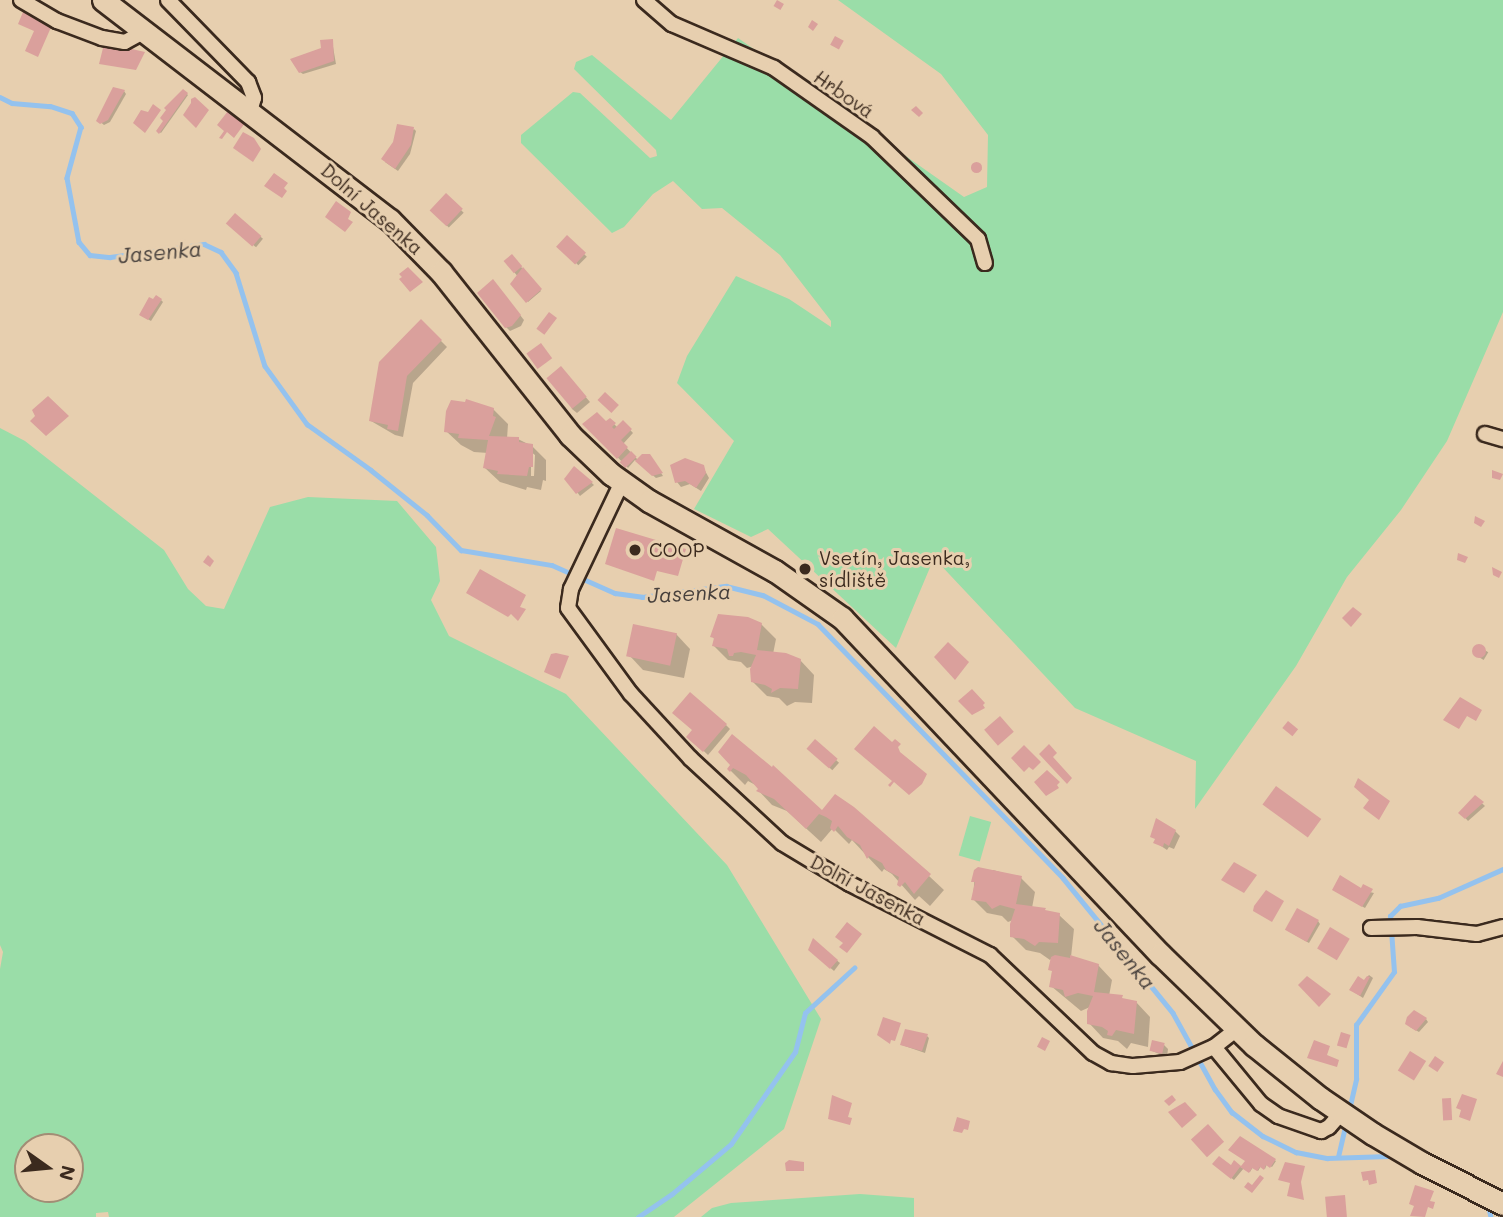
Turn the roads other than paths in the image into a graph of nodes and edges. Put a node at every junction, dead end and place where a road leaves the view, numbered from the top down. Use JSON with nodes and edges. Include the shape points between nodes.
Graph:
{"nodes":[{"id":1,"x":20,"y":0,"type":"edge"},
{"id":2,"x":103,"y":0,"type":"edge"},
{"id":3,"x":168,"y":0,"type":"edge"},
{"id":4,"x":644,"y":0,"type":"edge"},
{"id":5,"x":145,"y":31,"type":"junction"},
{"id":6,"x":250,"y":111,"type":"junction"},
{"id":7,"x":985,"y":263,"type":"dead end"},
{"id":8,"x":1485,"y":434,"type":"dead end"},
{"id":9,"x":1503,"y":439,"type":"edge"},
{"id":10,"x":622,"y":482,"type":"junction"},
{"id":11,"x":1503,"y":926,"type":"edge"},
{"id":12,"x":1371,"y":928,"type":"dead end"},
{"id":13,"x":1236,"y":1030,"type":"junction"},
{"id":14,"x":1214,"y":1047,"type":"junction"},
{"id":15,"x":1346,"y":1116,"type":"junction"},
{"id":16,"x":1503,"y":1203,"type":"edge"}],
"edges":[{"from":1,"to":5,"type":"street","via":[[102,38],[125,42]]},
{"from":2,"to":5,"type":"street","name":"Dolní Jasenka"},
{"from":3,"to":6,"type":"street","via":[[248,82],[254,98]]},
{"from":4,"to":7,"type":"street","name":"Hrbová","via":[[672,24],[774,68],[872,137],[978,239]]},
{"from":5,"to":6,"type":"street","name":"Dolní Jasenka"},
{"from":6,"to":10,"type":"street","name":"Dolní Jasenka","via":[[368,200],[421,250],[570,435]]},
{"from":8,"to":9,"type":"street"},
{"from":10,"to":13,"type":"street","name":"Dolní Jasenka","via":[[827,606]]},
{"from":10,"to":14,"type":"street","name":"Dolní Jasenka","via":[[568,601],[572,616],[631,694],[690,758],[782,843],[850,884],[990,955],[1093,1053],[1111,1063],[1167,1065]]},
{"from":11,"to":12,"type":"street","via":[[1477,934],[1417,927]]},
{"from":13,"to":14,"type":"street","name":"Dolní Jasenka"},
{"from":13,"to":15,"type":"street","name":"Dolní Jasenka"},
{"from":14,"to":15,"type":"street","via":[[1261,1104],[1278,1116],[1321,1131]]},
{"from":15,"to":16,"type":"street","name":"Dolní Jasenka","via":[[1422,1163]]}]}
